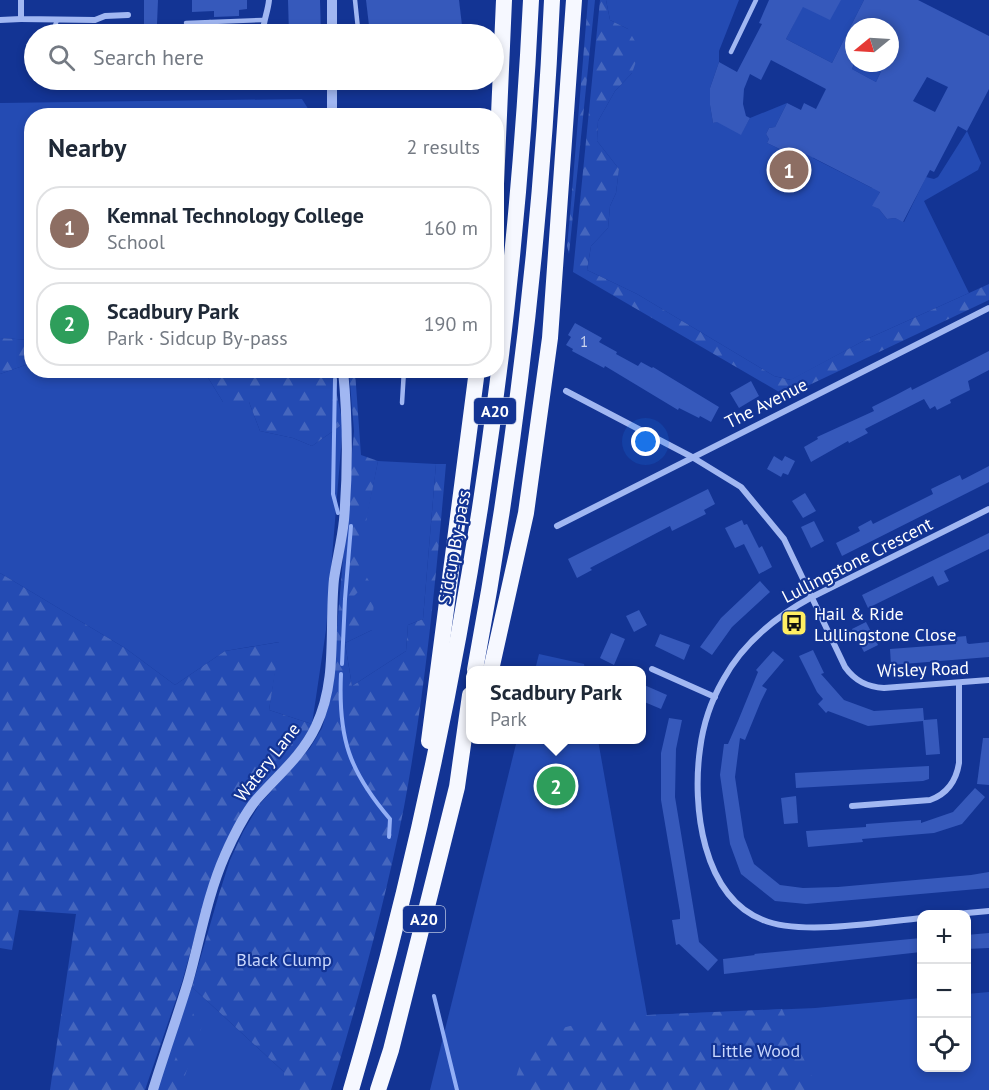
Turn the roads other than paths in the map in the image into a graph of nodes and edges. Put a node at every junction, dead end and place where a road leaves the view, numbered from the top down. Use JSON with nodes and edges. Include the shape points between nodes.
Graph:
{"nodes":[{"id":1,"x":21,"y":0,"type":"edge"},
{"id":2,"x":269,"y":0,"type":"edge"},
{"id":3,"x":332,"y":0,"type":"edge"},
{"id":4,"x":356,"y":0,"type":"edge"},
{"id":5,"x":504,"y":0,"type":"edge"},
{"id":6,"x":531,"y":0,"type":"edge"},
{"id":7,"x":552,"y":0,"type":"edge"},
{"id":8,"x":574,"y":0,"type":"edge"},
{"id":9,"x":756,"y":0,"type":"edge"},
{"id":10,"x":128,"y":15,"type":"dead end"},
{"id":11,"x":21,"y":19,"type":"junction"},
{"id":12,"x":0,"y":20,"type":"edge"},
{"id":13,"x":57,"y":20,"type":"junction"},
{"id":14,"x":263,"y":20,"type":"junction"},
{"id":15,"x":210,"y":22,"type":"joint"},
{"id":16,"x":186,"y":23,"type":"dead end"},
{"id":17,"x":56,"y":24,"type":"edge"},
{"id":18,"x":263,"y":24,"type":"edge"},
{"id":19,"x":332,"y":24,"type":"edge"},
{"id":20,"x":358,"y":24,"type":"edge"},
{"id":21,"x":503,"y":24,"type":"edge"},
{"id":22,"x":731,"y":52,"type":"dead end"},
{"id":23,"x":332,"y":90,"type":"edge"},
{"id":24,"x":500,"y":90,"type":"edge"},
{"id":25,"x":332,"y":108,"type":"edge"},
{"id":26,"x":499,"y":108,"type":"edge"},
{"id":27,"x":989,"y":308,"type":"edge"},
{"id":28,"x":504,"y":340,"type":"edge"},
{"id":29,"x":344,"y":378,"type":"edge"},
{"id":30,"x":404,"y":378,"type":"edge"},
{"id":31,"x":476,"y":378,"type":"edge"},
{"id":32,"x":499,"y":378,"type":"edge"},
{"id":33,"x":566,"y":391,"type":"dead end"},
{"id":34,"x":402,"y":403,"type":"dead end"},
{"id":35,"x":692,"y":457,"type":"junction"},
{"id":36,"x":989,"y":509,"type":"edge"},
{"id":37,"x":557,"y":526,"type":"dead end"},
{"id":38,"x":812,"y":597,"type":"junction"},
{"id":39,"x":476,"y":666,"type":"edge"},
{"id":40,"x":492,"y":666,"type":"edge"},
{"id":41,"x":652,"y":669,"type":"dead end"},
{"id":42,"x":989,"y":681,"type":"edge"},
{"id":43,"x":959,"y":683,"type":"junction"},
{"id":44,"x":715,"y":697,"type":"junction"},
{"id":45,"x":466,"y":727,"type":"edge"},
{"id":46,"x":471,"y":744,"type":"edge"},
{"id":47,"x":457,"y":787,"type":"junction"},
{"id":48,"x":852,"y":806,"type":"dead end"},
{"id":49,"x":421,"y":817,"type":"junction"},
{"id":50,"x":989,"y":911,"type":"edge"},
{"id":51,"x":971,"y":913,"type":"edge"},
{"id":52,"x":917,"y":918,"type":"edge"},
{"id":53,"x":369,"y":1027,"type":"junction"},
{"id":54,"x":391,"y":1050,"type":"junction"},
{"id":55,"x":153,"y":1090,"type":"edge"},
{"id":56,"x":342,"y":1090,"type":"edge"},
{"id":57,"x":351,"y":1090,"type":"edge"},
{"id":58,"x":378,"y":1090,"type":"edge"},
{"id":59,"x":384,"y":1090,"type":"edge"}],
"edges":[{"from":1,"to":11,"type":"street"},
{"from":2,"to":14,"type":"street"},
{"from":3,"to":19,"type":"street"},
{"from":4,"to":20,"type":"lane"},
{"from":5,"to":21,"type":"highway"},
{"from":6,"to":28,"type":"highway","name":"Sidcup By-pass","number":"A20"},
{"from":7,"to":39,"type":"highway","number":"A20","via":[[528,320]]},
{"from":8,"to":40,"type":"highway","number":"A20","via":[[550,338],[526,513]]},
{"from":9,"to":22,"type":"lane"},
{"from":10,"to":13,"type":"street"},
{"from":11,"to":12,"type":"street"},
{"from":11,"to":13,"type":"street"},
{"from":13,"to":17,"type":"lane"},
{"from":14,"to":15,"type":"lane"},
{"from":14,"to":18,"type":"street"},
{"from":15,"to":16,"type":"lane"},
{"from":23,"to":25,"type":"street"},
{"from":24,"to":26,"type":"highway"},
{"from":27,"to":35,"type":"street","name":"The Avenue"},
{"from":29,"to":55,"type":"street","name":"Watery Lane","via":[[348,431],[344,510],[334,580],[333,650],[326,698],[304,746],[255,801],[224,857]]},
{"from":30,"to":34,"type":"lane"},
{"from":31,"to":49,"type":"highway","number":"A20"},
{"from":32,"to":49,"type":"highway","name":"Sidcup By-pass","number":"A20","via":[[452,675]]},
{"from":33,"to":35,"type":"street","name":"Wisley Road"},
{"from":35,"to":37,"type":"street","name":"The Avenue"},
{"from":35,"to":38,"type":"street","name":"Wisley Road","via":[[741,487],[784,539]]},
{"from":36,"to":38,"type":"street","name":"Lullingstone Crescent"},
{"from":38,"to":43,"type":"street","name":"Wisley Road","via":[[845,667],[862,683],[884,688]]},
{"from":38,"to":44,"type":"street","name":"Lullingstone Crescent","via":[[777,618],[755,638],[731,667]]},
{"from":41,"to":44,"type":"street"},
{"from":42,"to":43,"type":"street","name":"Wisley Road"},
{"from":43,"to":48,"type":"street","via":[[959,763],[952,784],[930,800]]},
{"from":44,"to":52,"type":"street","name":"Lullingstone Crescent","via":[[703,729],[698,786],[709,857],[730,897],[750,914],[792,928]]},
{"from":45,"to":47,"type":"highway","number":"A20"},
{"from":46,"to":47,"type":"highway","number":"A20"},
{"from":47,"to":54,"type":"highway","number":"A20"},
{"from":49,"to":53,"type":"highway","name":"Sidcup By-pass","number":"A20"},
{"from":50,"to":51,"type":"street"},
{"from":53,"to":56,"type":"highway","number":"A20"},
{"from":53,"to":57,"type":"highway","name":"Sidcup By-pass","number":"A20"},
{"from":54,"to":58,"type":"highway","number":"A20"},
{"from":54,"to":59,"type":"highway","number":"A20"}]}
